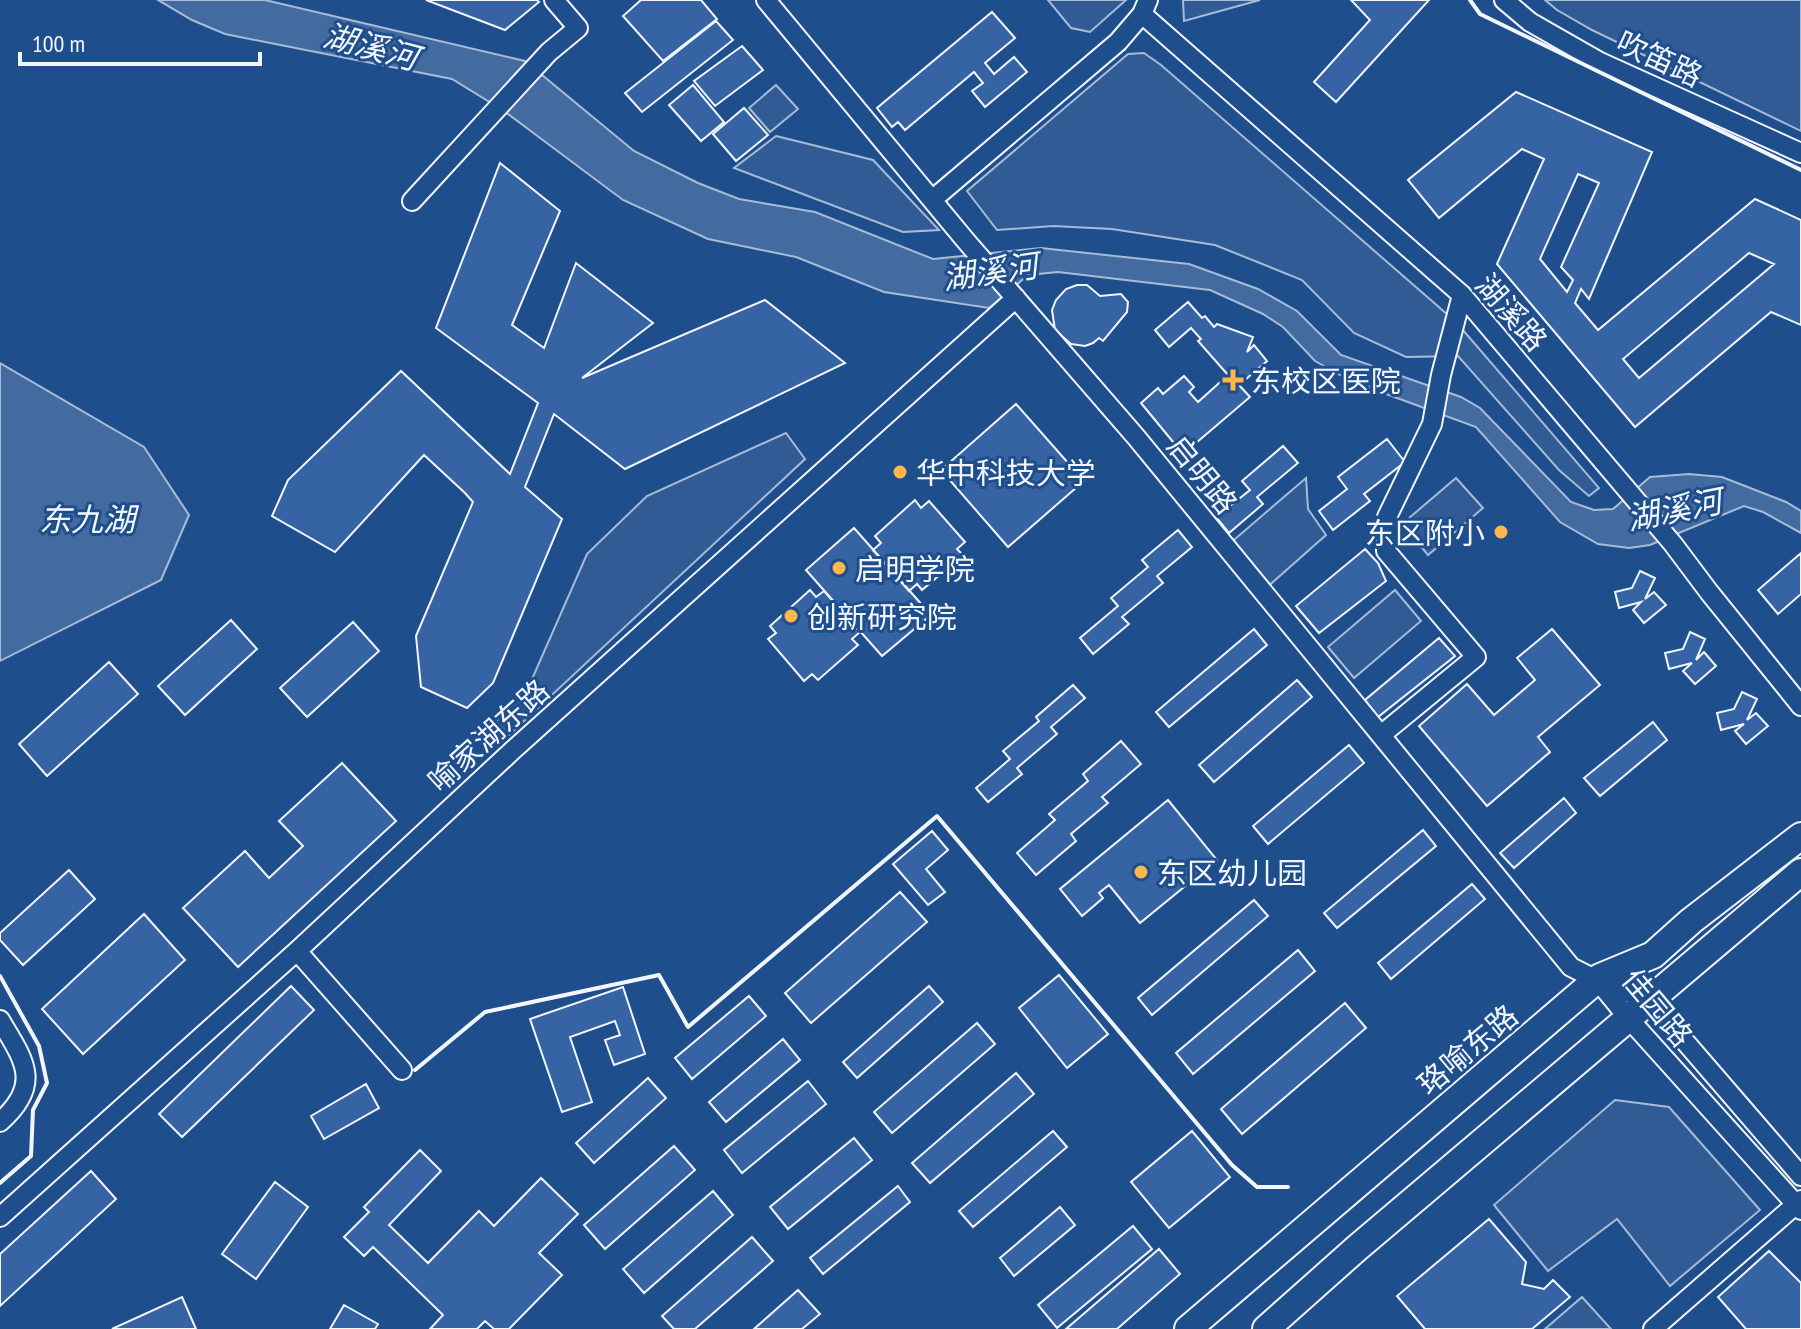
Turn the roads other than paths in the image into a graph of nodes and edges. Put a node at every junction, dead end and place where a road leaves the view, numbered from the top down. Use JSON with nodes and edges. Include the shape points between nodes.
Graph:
{"nodes":[{"id":1,"x":554,"y":0,"type":"edge"},
{"id":2,"x":766,"y":0,"type":"edge"},
{"id":3,"x":1504,"y":0,"type":"edge"},
{"id":4,"x":1145,"y":7,"type":"edge"},
{"id":5,"x":1801,"y":153,"type":"edge"},
{"id":6,"x":932,"y":200,"type":"junction"},
{"id":7,"x":412,"y":201,"type":"dead end"},
{"id":8,"x":1462,"y":295,"type":"junction"},
{"id":9,"x":1016,"y":298,"type":"junction"},
{"id":10,"x":1801,"y":706,"type":"edge"},
{"id":11,"x":1381,"y":735,"type":"junction"},
{"id":12,"x":1801,"y":836,"type":"edge"},
{"id":13,"x":1801,"y":872,"type":"edge"},
{"id":14,"x":297,"y":951,"type":"junction"},
{"id":15,"x":1597,"y":980,"type":"junction"},
{"id":16,"x":1650,"y":1001,"type":"junction"},
{"id":17,"x":1629,"y":1019,"type":"junction"},
{"id":18,"x":0,"y":1020,"type":"edge"},
{"id":19,"x":402,"y":1070,"type":"dead end"},
{"id":20,"x":0,"y":1122,"type":"edge"},
{"id":21,"x":1801,"y":1176,"type":"edge"},
{"id":22,"x":1800,"y":1205,"type":"edge"},
{"id":23,"x":0,"y":1217,"type":"edge"},
{"id":24,"x":1188,"y":1329,"type":"edge"},
{"id":25,"x":1266,"y":1329,"type":"edge"},
{"id":26,"x":1653,"y":1329,"type":"edge"}],
"edges":[{"from":1,"to":7,"type":"street","via":[[578,28]]},
{"from":2,"to":6,"type":"street","name":"启明路"},
{"from":3,"to":5,"type":"street","name":"吹笛路","via":[[1530,22],[1600,62]]},
{"from":4,"to":6,"type":"street","via":[[1107,51]]},
{"from":4,"to":8,"type":"street","name":"湖溪路"},
{"from":6,"to":9,"type":"street","name":"启明路"},
{"from":8,"to":10,"type":"street","name":"湖溪路","via":[[1673,544]]},
{"from":8,"to":11,"type":"street","via":[[1432,424],[1387,517],[1386,551],[1476,657]]},
{"from":9,"to":11,"type":"street","name":"启明路"},
{"from":9,"to":14,"type":"street","name":"喻家湖东路"},
{"from":11,"to":15,"type":"street","name":"启明路","via":[[1571,967]]},
{"from":12,"to":15,"type":"highway","name":"珞喻东路","via":[[1653,955]]},
{"from":13,"to":16,"type":"highway"},
{"from":14,"to":19,"type":"street"},
{"from":14,"to":23,"type":"street","name":"喻家湖东路"},
{"from":15,"to":16,"type":"street","name":"佳园路"},
{"from":15,"to":17,"type":"street","name":"佳园路"},
{"from":15,"to":24,"type":"highway","name":"珞喻东路"},
{"from":16,"to":17,"type":"highway"},
{"from":16,"to":21,"type":"street","name":"佳园路"},
{"from":17,"to":22,"type":"street","name":"佳园路"},
{"from":17,"to":25,"type":"highway"},
{"from":18,"to":20,"type":"street","via":[[25,1061],[26,1089]]},
{"from":22,"to":26,"type":"street"}]}
